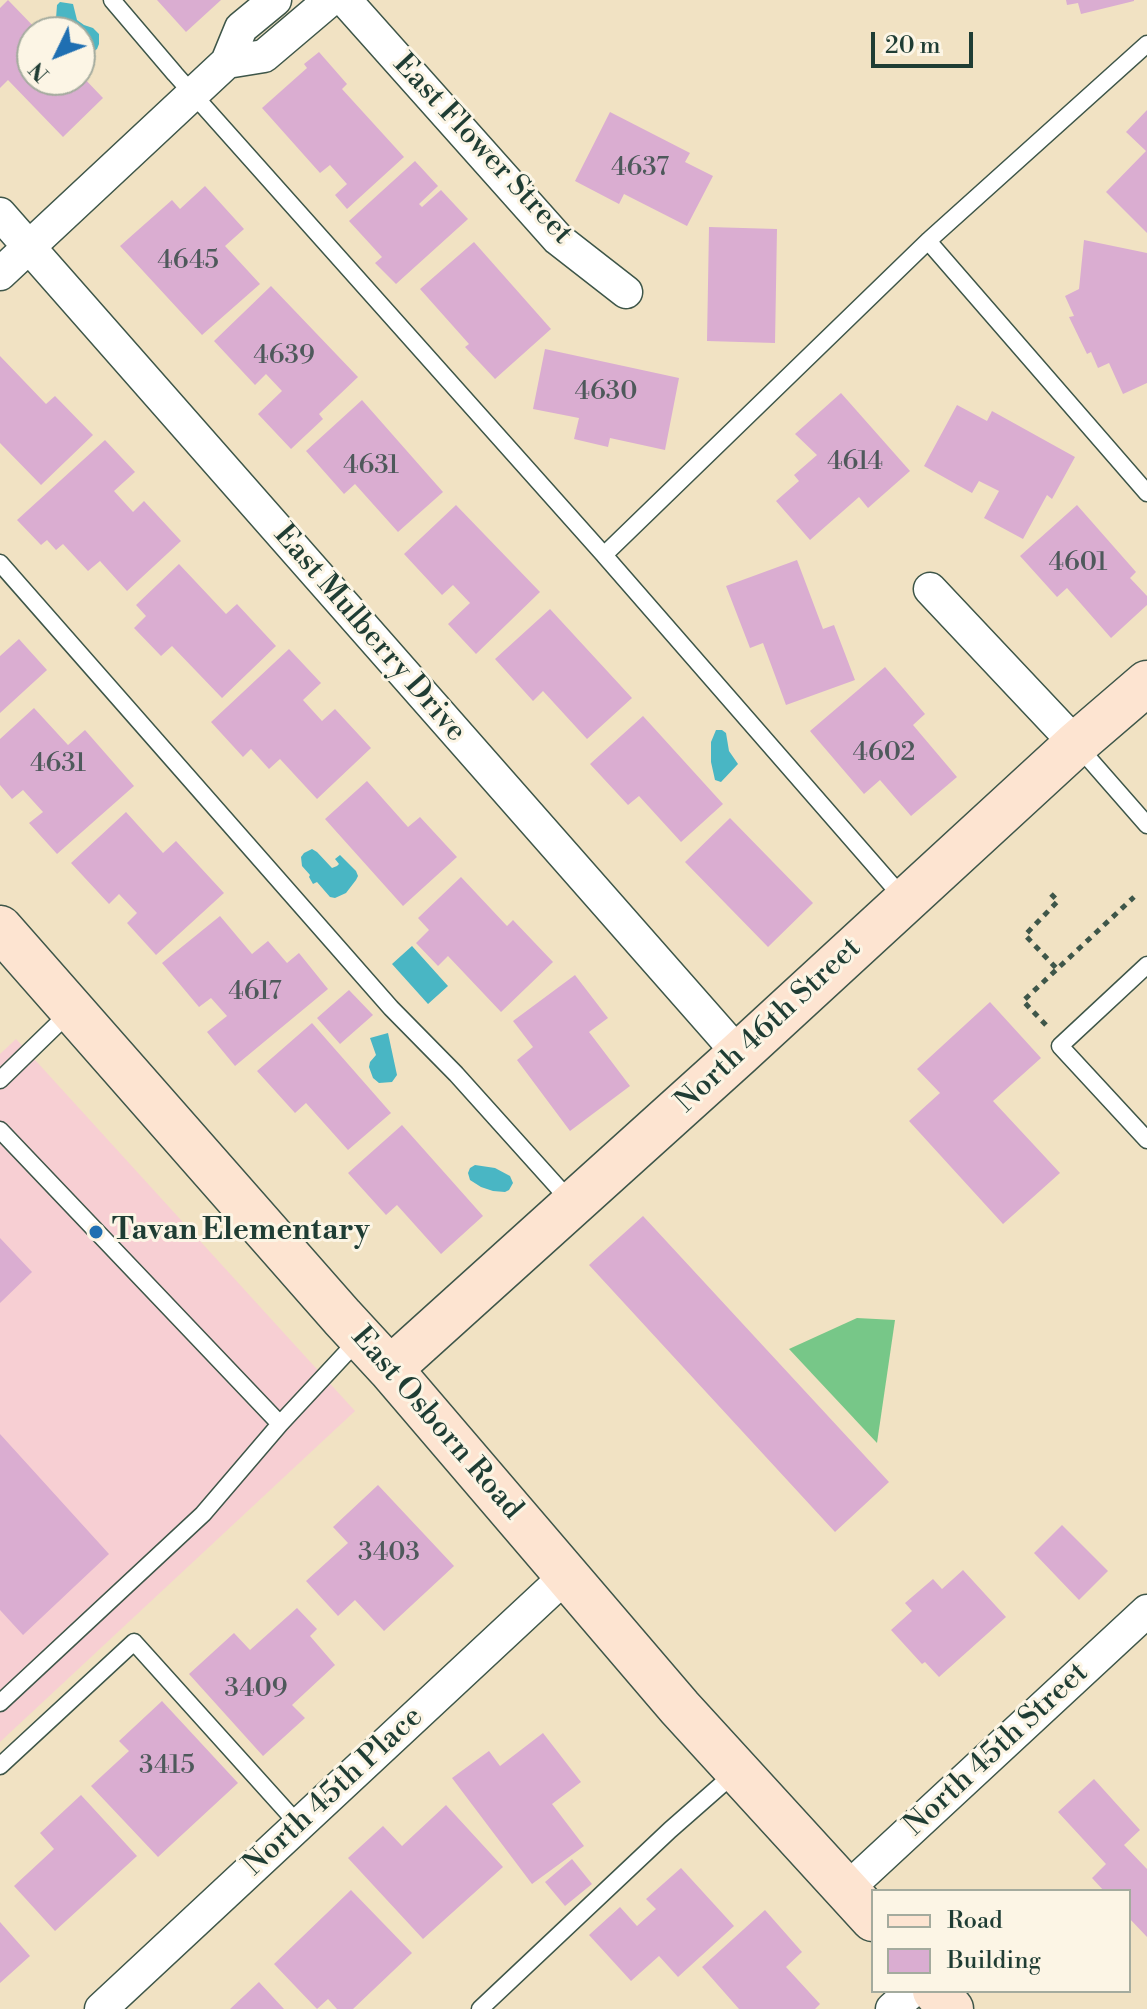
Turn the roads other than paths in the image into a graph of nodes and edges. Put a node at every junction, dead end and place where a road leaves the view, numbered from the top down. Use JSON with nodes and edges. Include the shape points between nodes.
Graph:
{"nodes":[{"id":1,"x":112,"y":0,"type":"edge"},
{"id":2,"x":275,"y":0,"type":"edge"},
{"id":3,"x":330,"y":0,"type":"edge"},
{"id":4,"x":345,"y":0,"type":"edge"},
{"id":5,"x":1147,"y":44,"type":"edge"},
{"id":6,"x":227,"y":62,"type":"junction"},
{"id":7,"x":194,"y":94,"type":"junction"},
{"id":8,"x":0,"y":214,"type":"edge"},
{"id":9,"x":928,"y":241,"type":"junction"},
{"id":10,"x":30,"y":246,"type":"junction"},
{"id":11,"x":0,"y":274,"type":"edge"},
{"id":12,"x":626,"y":292,"type":"dead end"},
{"id":13,"x":1147,"y":493,"type":"edge"},
{"id":14,"x":604,"y":555,"type":"junction"},
{"id":15,"x":0,"y":563,"type":"edge"},
{"id":16,"x":930,"y":589,"type":"dead end"},
{"id":17,"x":1147,"y":683,"type":"edge"},
{"id":18,"x":1076,"y":744,"type":"junction"},
{"id":19,"x":1147,"y":825,"type":"edge"},
{"id":20,"x":905,"y":900,"type":"junction"},
{"id":21,"x":0,"y":928,"type":"edge"},
{"id":22,"x":1147,"y":965,"type":"edge"},
{"id":23,"x":72,"y":1010,"type":"junction"},
{"id":24,"x":739,"y":1054,"type":"junction"},
{"id":25,"x":0,"y":1080,"type":"edge"},
{"id":26,"x":0,"y":1130,"type":"edge"},
{"id":27,"x":1147,"y":1140,"type":"edge"},
{"id":28,"x":573,"y":1204,"type":"junction"},
{"id":29,"x":361,"y":1337,"type":"junction"},
{"id":30,"x":390,"y":1369,"type":"junction"},
{"id":31,"x":280,"y":1424,"type":"junction"},
{"id":32,"x":567,"y":1575,"type":"junction"},
{"id":33,"x":1147,"y":1611,"type":"edge"},
{"id":34,"x":0,"y":1703,"type":"edge"},
{"id":35,"x":0,"y":1766,"type":"edge"},
{"id":36,"x":737,"y":1771,"type":"junction"},
{"id":37,"x":298,"y":1824,"type":"junction"},
{"id":38,"x":875,"y":1889,"type":"edge"},
{"id":39,"x":860,"y":1904,"type":"edge"},
{"id":40,"x":910,"y":1993,"type":"edge"},
{"id":41,"x":937,"y":1993,"type":"edge"},
{"id":42,"x":101,"y":2009,"type":"edge"},
{"id":43,"x":480,"y":2009,"type":"edge"},
{"id":44,"x":892,"y":2009,"type":"edge"},
{"id":45,"x":951,"y":2009,"type":"edge"}],
"edges":[{"from":1,"to":7,"type":"lane"},
{"from":2,"to":6,"type":"street","via":[[241,28]]},
{"from":3,"to":6,"type":"street","via":[[264,56]]},
{"from":4,"to":12,"type":"street","name":"East Flower Street","via":[[558,239]]},
{"from":5,"to":9,"type":"lane"},
{"from":6,"to":7,"type":"street"},
{"from":7,"to":10,"type":"street"},
{"from":7,"to":14,"type":"lane"},
{"from":8,"to":10,"type":"street","name":"East Mulberry Drive"},
{"from":9,"to":13,"type":"lane"},
{"from":9,"to":14,"type":"lane"},
{"from":10,"to":11,"type":"street"},
{"from":10,"to":24,"type":"street","name":"East Mulberry Drive"},
{"from":14,"to":20,"type":"lane"},
{"from":15,"to":28,"type":"lane","via":[[381,997]]},
{"from":16,"to":18,"type":"street"},
{"from":17,"to":18,"type":"street","name":"North 46th Street"},
{"from":18,"to":19,"type":"lane"},
{"from":18,"to":20,"type":"street","name":"North 46th Street"},
{"from":20,"to":24,"type":"street","name":"North 46th Street"},
{"from":21,"to":23,"type":"street","name":"East Osborn Road"},
{"from":22,"to":27,"type":"lane","via":[[1060,1046]]},
{"from":23,"to":25,"type":"lane"},
{"from":23,"to":29,"type":"street","name":"East Osborn Road"},
{"from":24,"to":28,"type":"street","name":"North 46th Street"},
{"from":26,"to":31,"type":"lane"},
{"from":28,"to":30,"type":"street","name":"North 46th Street"},
{"from":29,"to":30,"type":"street","name":"East Osborn Road"},
{"from":29,"to":31,"type":"lane"},
{"from":30,"to":32,"type":"street","name":"East Osborn Road"},
{"from":31,"to":34,"type":"lane","via":[[203,1514]]},
{"from":32,"to":36,"type":"street","name":"East Osborn Road"},
{"from":32,"to":37,"type":"street","name":"North 45th Place"},
{"from":33,"to":38,"type":"street","name":"North 45th Street"},
{"from":35,"to":37,"type":"lane","via":[[134,1642]]},
{"from":36,"to":39,"type":"street","name":"East Osborn Road"},
{"from":36,"to":43,"type":"lane"},
{"from":37,"to":42,"type":"street","name":"North 45th Place"},
{"from":40,"to":44,"type":"street"},
{"from":41,"to":45,"type":"street"}]}
